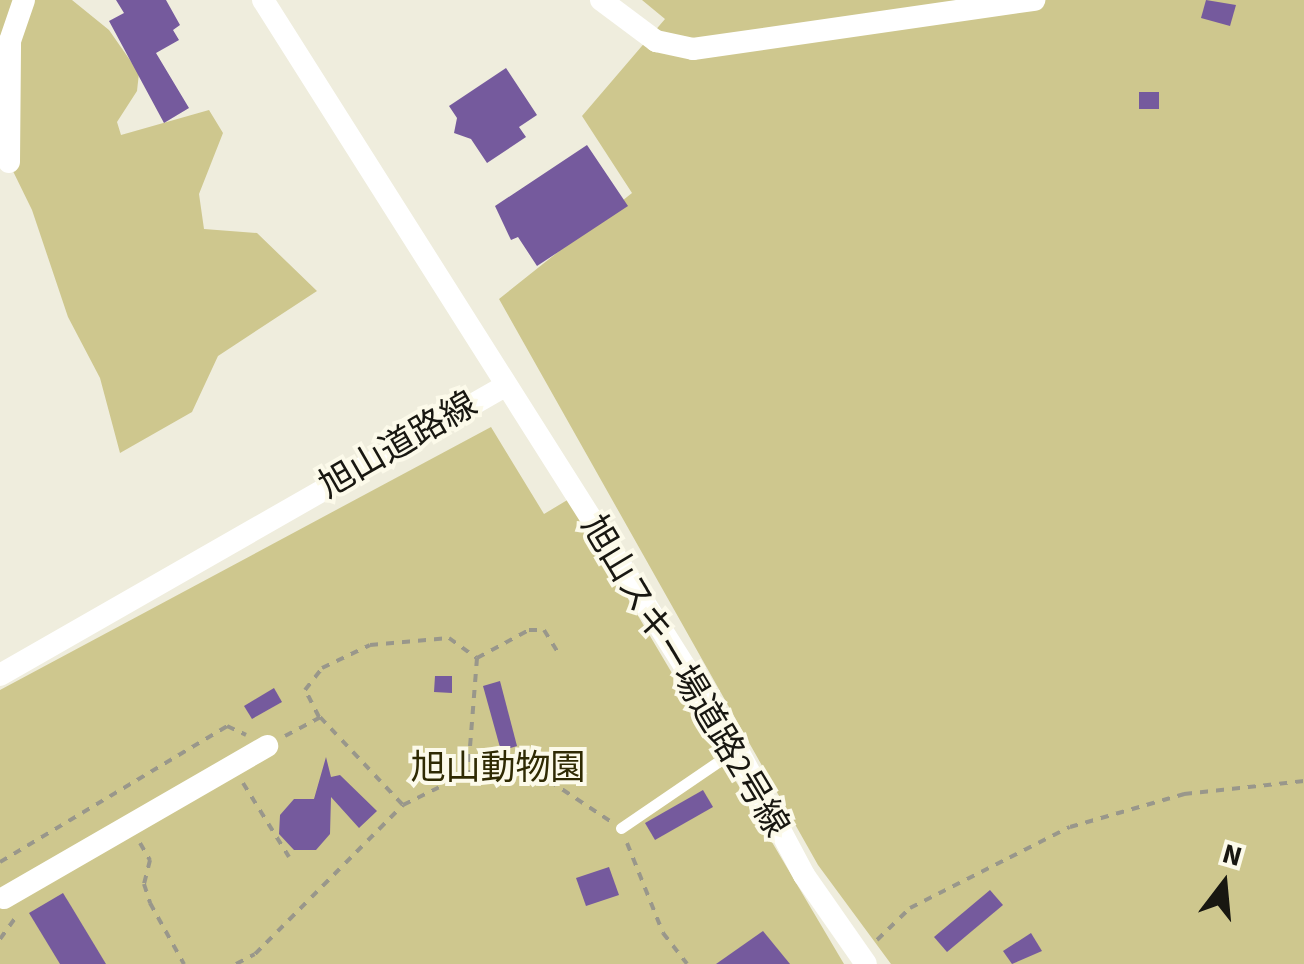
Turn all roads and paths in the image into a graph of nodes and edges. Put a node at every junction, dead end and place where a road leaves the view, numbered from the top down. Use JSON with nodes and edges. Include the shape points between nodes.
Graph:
{"nodes":[{"id":1,"x":24,"y":0,"type":"edge"},
{"id":2,"x":263,"y":0,"type":"edge"},
{"id":3,"x":601,"y":0,"type":"edge"},
{"id":4,"x":1034,"y":0,"type":"edge"},
{"id":5,"x":8,"y":162,"type":"dead end"},
{"id":6,"x":506,"y":386,"type":"junction"},
{"id":7,"x":557,"y":651,"type":"dead end"},
{"id":8,"x":477,"y":658,"type":"junction"},
{"id":9,"x":0,"y":675,"type":"edge"},
{"id":10,"x":320,"y":718,"type":"dead end"},
{"id":11,"x":268,"y":746,"type":"dead end"},
{"id":12,"x":736,"y":749,"type":"junction"},
{"id":13,"x":232,"y":766,"type":"junction"},
{"id":14,"x":468,"y":772,"type":"junction"},
{"id":15,"x":1304,"y":782,"type":"edge"},
{"id":16,"x":130,"y":826,"type":"junction"},
{"id":17,"x":621,"y":828,"type":"junction"},
{"id":18,"x":289,"y":857,"type":"dead end"},
{"id":19,"x":4,"y":898,"type":"dead end"},
{"id":20,"x":870,"y":959,"type":"edge"},
{"id":21,"x":184,"y":964,"type":"edge"},
{"id":22,"x":236,"y":964,"type":"edge"},
{"id":23,"x":687,"y":964,"type":"edge"}],
"edges":[{"from":1,"to":5,"type":"street","via":[[10,41]]},
{"from":2,"to":6,"type":"street","name":"旭山道路線"},
{"from":3,"to":4,"type":"street","via":[[656,40],[693,49]]},
{"from":6,"to":9,"type":"street","name":"旭山道路線"},
{"from":6,"to":12,"type":"street","name":"旭山スキー場道路2号線"},
{"from":7,"to":8,"type":"path","via":[[544,630],[528,630]]},
{"from":8,"to":10,"type":"path","via":[[449,638],[370,646],[322,668],[304,690]]},
{"from":8,"to":14,"type":"path"},
{"from":11,"to":13,"type":"street"},
{"from":12,"to":17,"type":"lane"},
{"from":12,"to":20,"type":"street","name":"旭山スキー場道路2号線","via":[[804,875]]},
{"from":13,"to":16,"type":"street"},
{"from":13,"to":18,"type":"path"},
{"from":14,"to":17,"type":"path","via":[[536,772]]},
{"from":14,"to":22,"type":"path","via":[[403,806],[255,954]]},
{"from":15,"to":20,"type":"path","via":[[1184,794],[1070,827],[910,908],[872,944]]},
{"from":16,"to":19,"type":"street"},
{"from":16,"to":21,"type":"path","via":[[150,860],[144,884],[150,903]]},
{"from":17,"to":23,"type":"path","via":[[664,933]]}]}
